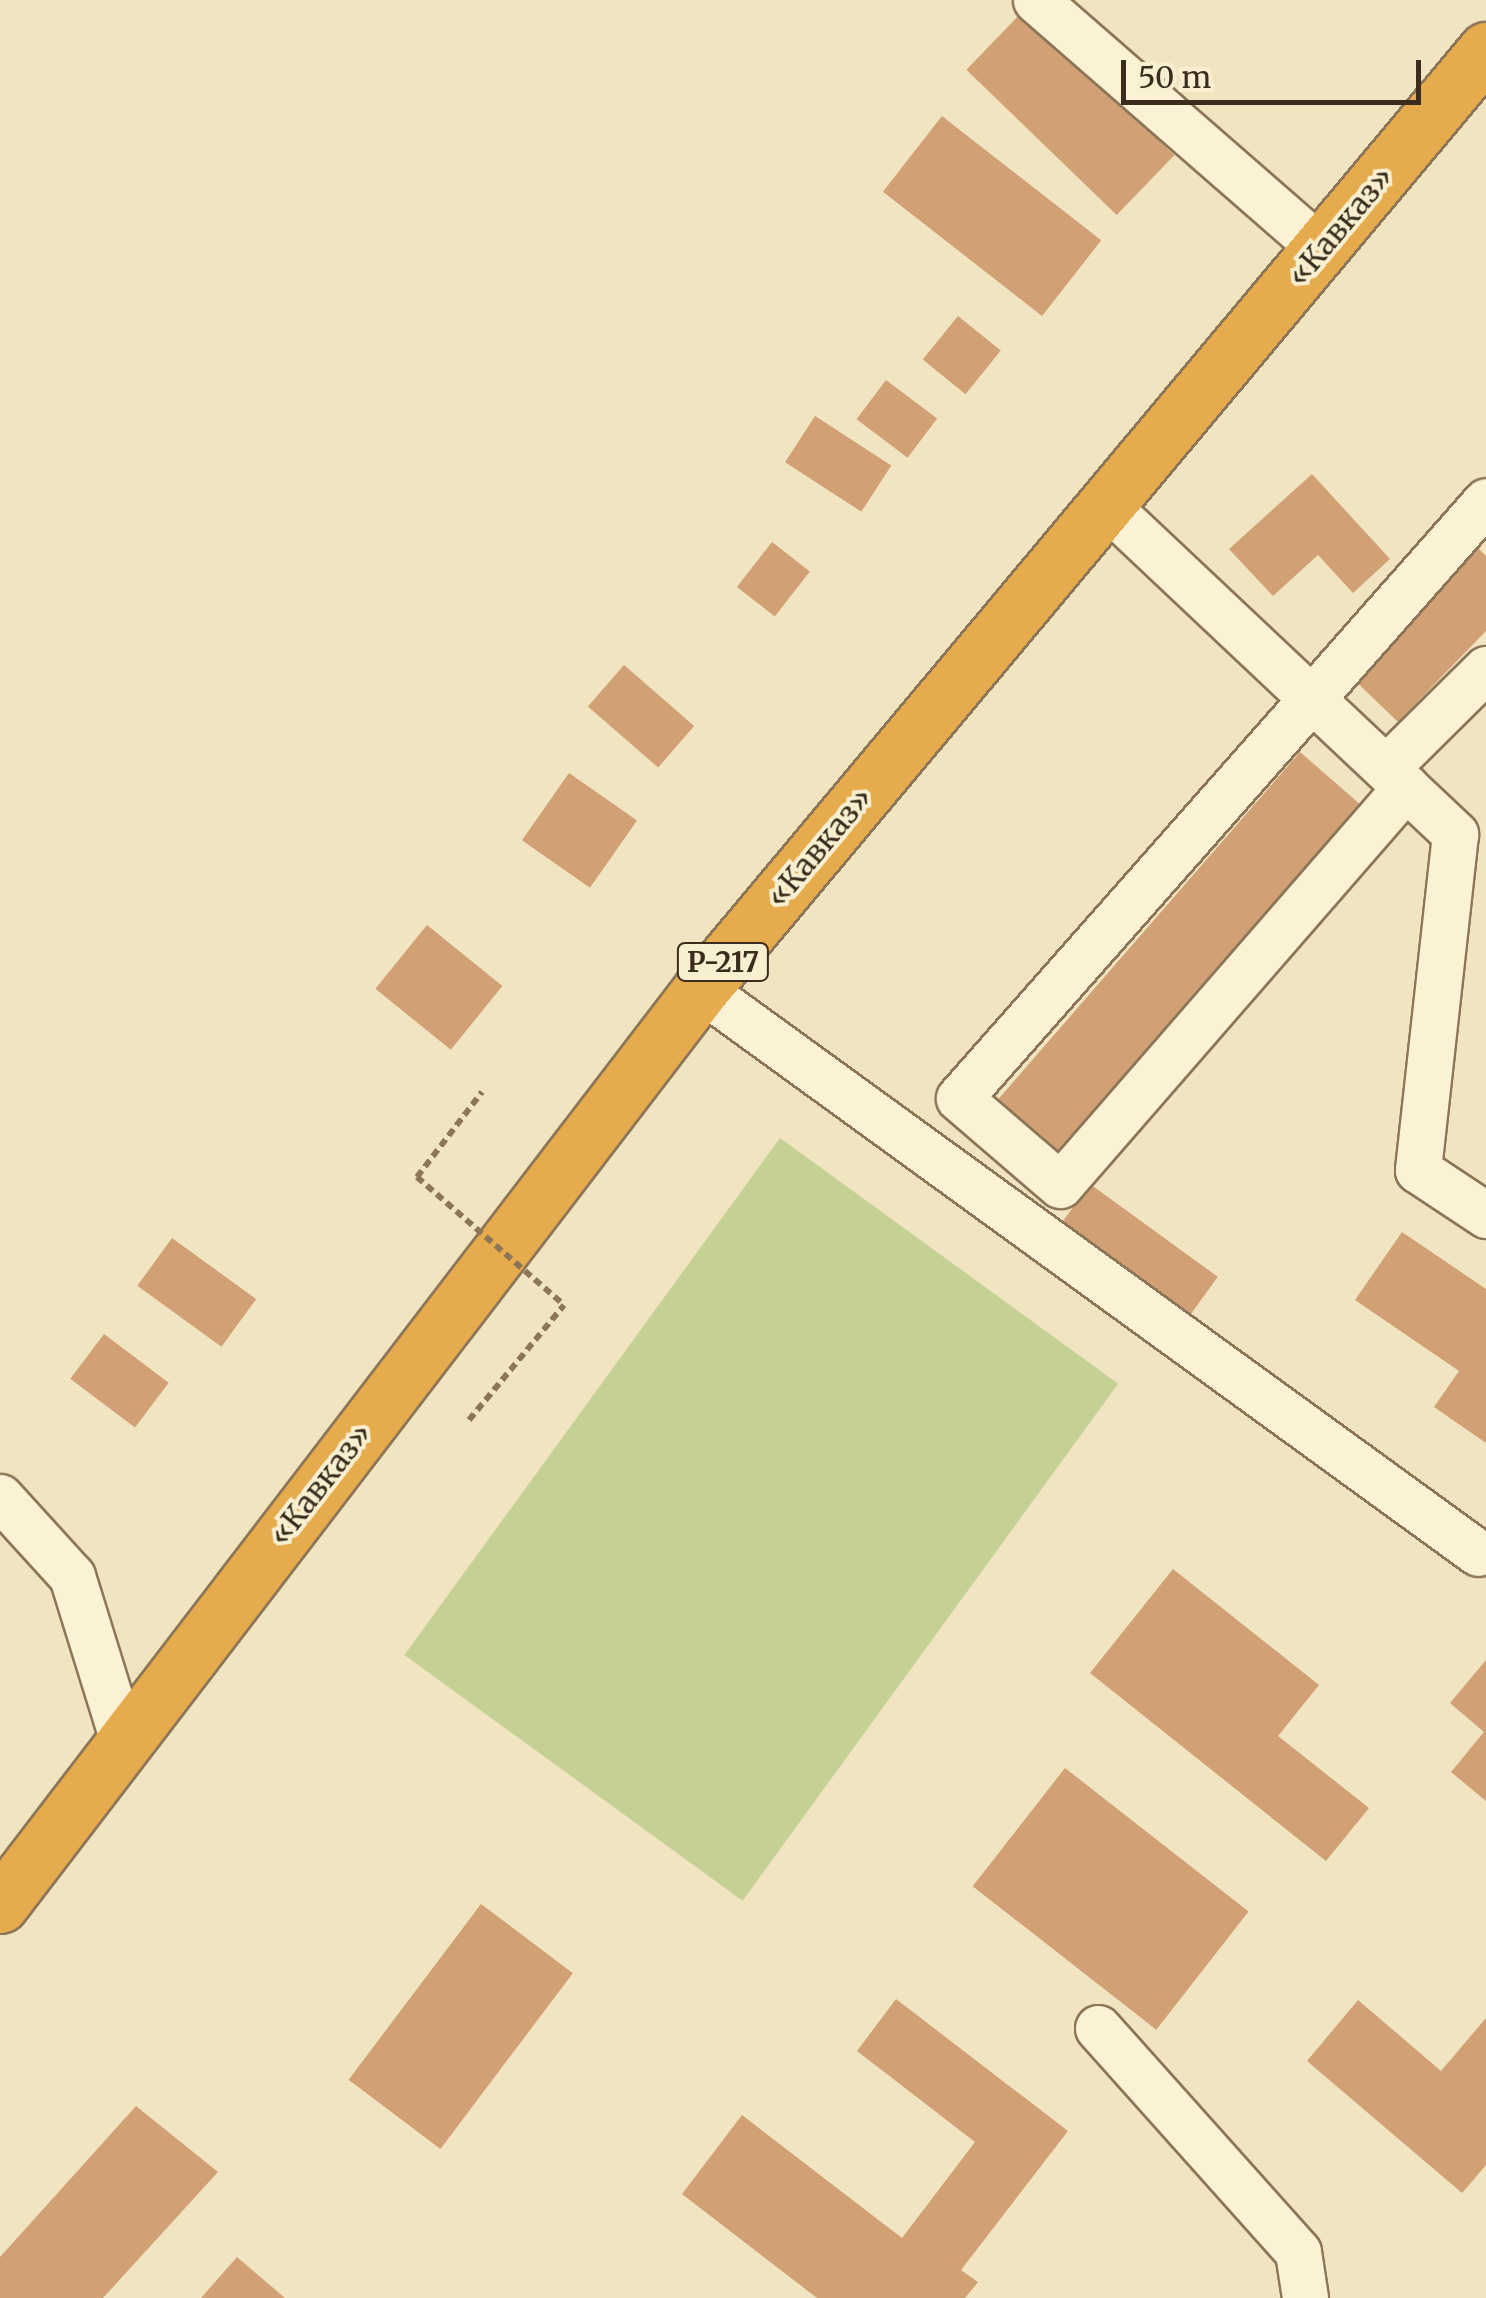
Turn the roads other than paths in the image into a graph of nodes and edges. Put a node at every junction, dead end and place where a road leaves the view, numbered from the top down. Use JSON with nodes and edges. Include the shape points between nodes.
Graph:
{"nodes":[{"id":1,"x":1036,"y":0,"type":"edge"},
{"id":2,"x":1486,"y":50,"type":"edge"},
{"id":3,"x":1321,"y":249,"type":"junction"},
{"id":4,"x":1486,"y":501,"type":"edge"},
{"id":5,"x":1106,"y":505,"type":"junction"},
{"id":6,"x":1486,"y":669,"type":"edge"},
{"id":7,"x":1309,"y":697,"type":"junction"},
{"id":8,"x":1396,"y":778,"type":"junction"},
{"id":9,"x":701,"y":990,"type":"junction"},
{"id":10,"x":1486,"y":1215,"type":"edge"},
{"id":11,"x":0,"y":1497,"type":"edge"},
{"id":12,"x":1478,"y":1553,"type":"dead end"},
{"id":13,"x":123,"y":1740,"type":"junction"},
{"id":14,"x":0,"y":1906,"type":"edge"},
{"id":15,"x":1098,"y":2028,"type":"dead end"},
{"id":16,"x":1305,"y":2298,"type":"edge"}],
"edges":[{"from":1,"to":3,"type":"street"},
{"from":2,"to":3,"type":"highway","name":"«Кавказ»","number":"Р-217"},
{"from":3,"to":5,"type":"highway","name":"«Кавказ»","number":"Р-217"},
{"from":4,"to":7,"type":"street"},
{"from":5,"to":7,"type":"street"},
{"from":5,"to":9,"type":"highway","name":"«Кавказ»","number":"Р-217"},
{"from":6,"to":8,"type":"street"},
{"from":7,"to":8,"type":"street"},
{"from":7,"to":8,"type":"street","via":[[960,1098],[1060,1185]]},
{"from":8,"to":10,"type":"street","via":[[1456,834],[1418,1170]]},
{"from":9,"to":12,"type":"street"},
{"from":9,"to":13,"type":"highway","name":"«Кавказ»","number":"Р-217"},
{"from":11,"to":13,"type":"street","via":[[72,1576]]},
{"from":13,"to":14,"type":"highway","name":"«Кавказ»","number":"Р-217"},
{"from":15,"to":16,"type":"street","via":[[1298,2252]]}]}
